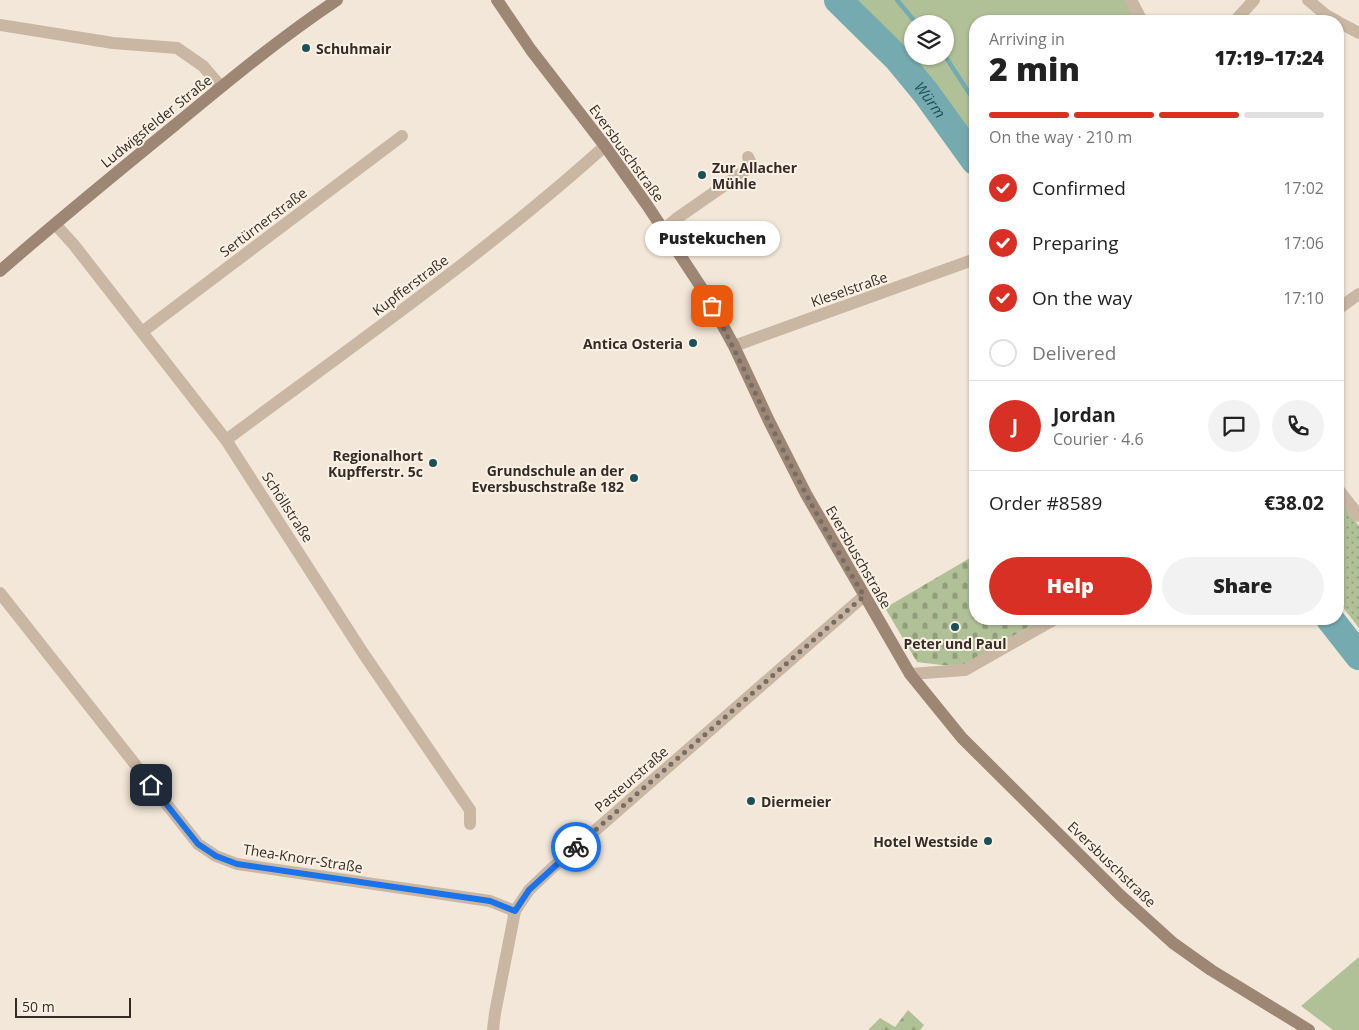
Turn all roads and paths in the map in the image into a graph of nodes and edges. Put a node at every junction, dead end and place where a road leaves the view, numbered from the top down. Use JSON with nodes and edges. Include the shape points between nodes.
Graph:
{"nodes":[{"id":1,"x":336,"y":0,"type":"edge"},
{"id":2,"x":497,"y":0,"type":"edge"},
{"id":3,"x":1131,"y":0,"type":"edge"},
{"id":4,"x":1254,"y":0,"type":"edge"},
{"id":5,"x":1308,"y":0,"type":"edge"},
{"id":6,"x":0,"y":15,"type":"edge"},
{"id":7,"x":1139,"y":15,"type":"edge"},
{"id":8,"x":1240,"y":15,"type":"edge"},
{"id":9,"x":1326,"y":15,"type":"edge"},
{"id":10,"x":0,"y":25,"type":"edge"},
{"id":11,"x":1344,"y":25,"type":"edge"},
{"id":12,"x":18,"y":28,"type":"junction"},
{"id":13,"x":1359,"y":33,"type":"edge"},
{"id":14,"x":221,"y":87,"type":"junction"},
{"id":15,"x":402,"y":136,"type":"dead end"},
{"id":16,"x":605,"y":146,"type":"junction"},
{"id":17,"x":748,"y":157,"type":"dead end"},
{"id":18,"x":55,"y":224,"type":"junction"},
{"id":19,"x":664,"y":229,"type":"junction"},
{"id":20,"x":969,"y":261,"type":"edge"},
{"id":21,"x":0,"y":271,"type":"edge"},
{"id":22,"x":1359,"y":294,"type":"edge"},
{"id":23,"x":1344,"y":305,"type":"edge"},
{"id":24,"x":142,"y":332,"type":"junction"},
{"id":25,"x":734,"y":346,"type":"junction"},
{"id":26,"x":226,"y":440,"type":"junction"},
{"id":27,"x":1344,"y":497,"type":"edge"},
{"id":28,"x":1359,"y":516,"type":"edge"},
{"id":29,"x":0,"y":592,"type":"edge"},
{"id":30,"x":864,"y":596,"type":"junction"},
{"id":31,"x":1044,"y":625,"type":"edge"},
{"id":32,"x":910,"y":674,"type":"junction"},
{"id":33,"x":470,"y":824,"type":"dead end"},
{"id":34,"x":515,"y":911,"type":"junction"},
{"id":35,"x":493,"y":1030,"type":"edge"},
{"id":36,"x":1309,"y":1030,"type":"edge"}],
"edges":[{"from":1,"to":14,"type":"main road","name":"Ludwigsfelder Straße"},
{"from":2,"to":16,"type":"main road","name":"Eversbuschstraße"},
{"from":3,"to":7,"type":"street"},
{"from":4,"to":8,"type":"street"},
{"from":5,"to":9,"type":"street"},
{"from":6,"to":12,"type":"street"},
{"from":10,"to":12,"type":"street"},
{"from":11,"to":13,"type":"street"},
{"from":12,"to":14,"type":"street","via":[[113,43],[177,48],[203,66]]},
{"from":14,"to":18,"type":"main road","name":"Ludwigsfelder Straße"},
{"from":15,"to":24,"type":"street","name":"Sertürnerstraße"},
{"from":16,"to":19,"type":"main road","name":"Eversbuschstraße"},
{"from":16,"to":26,"type":"street","name":"Kupfferstraße","via":[[508,230]]},
{"from":17,"to":19,"type":"street","via":[[752,166]]},
{"from":18,"to":21,"type":"main road","name":"Ludwigsfelder Straße"},
{"from":18,"to":24,"type":"street","name":"Schöllstraße"},
{"from":19,"to":25,"type":"main road","name":"Eversbuschstraße"},
{"from":20,"to":25,"type":"street","name":"Kleselstraße"},
{"from":22,"to":23,"type":"street"},
{"from":24,"to":26,"type":"street","name":"Schöllstraße"},
{"from":25,"to":30,"type":"main road","name":"Eversbuschstraße","via":[[806,494]]},
{"from":26,"to":33,"type":"street","name":"Schöllstraße","via":[[363,653],[470,810]]},
{"from":27,"to":28,"type":"street"},
{"from":29,"to":34,"type":"street","name":"Thea-Knorr-Straße","via":[[198,844],[216,856],[237,864],[490,901]]},
{"from":30,"to":32,"type":"main road","name":"Eversbuschstraße"},
{"from":30,"to":34,"type":"street","name":"Pasteurstraße","via":[[551,869],[529,890]]},
{"from":31,"to":32,"type":"street","via":[[965,670]]},
{"from":32,"to":36,"type":"main road","name":"Eversbuschstraße","via":[[962,738],[1120,895],[1173,943]]},
{"from":34,"to":35,"type":"street","name":"Pasteurstraße"}]}
